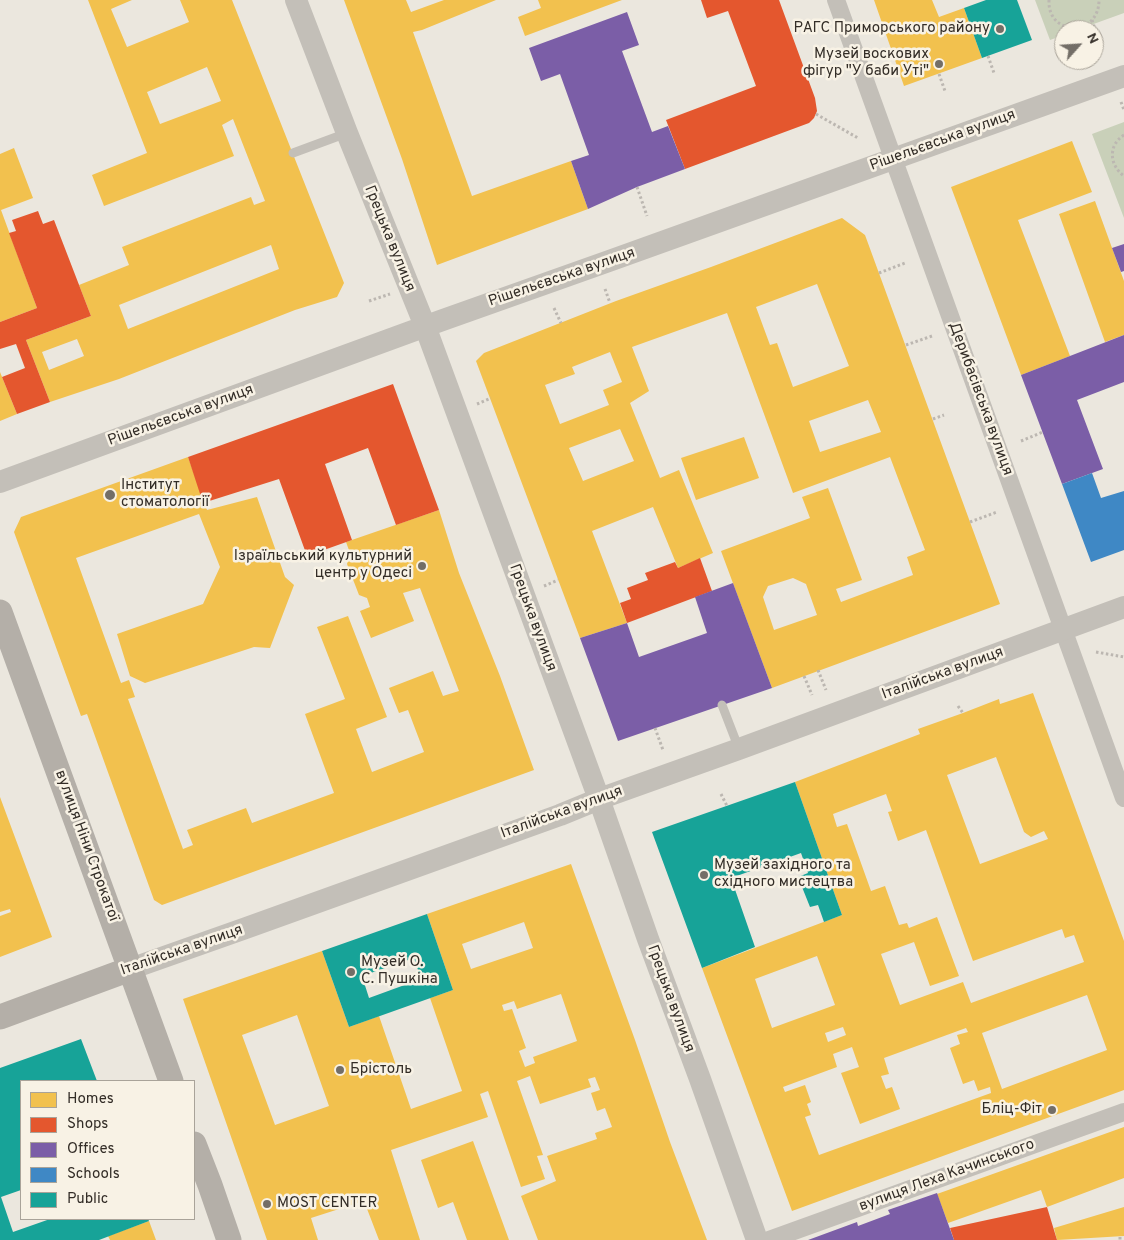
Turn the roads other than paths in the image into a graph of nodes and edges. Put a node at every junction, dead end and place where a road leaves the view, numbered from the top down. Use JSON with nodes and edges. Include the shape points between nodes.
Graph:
{"nodes":[{"id":1,"x":296,"y":0,"type":"edge"},
{"id":2,"x":836,"y":0,"type":"edge"},
{"id":3,"x":1124,"y":76,"type":"edge"},
{"id":4,"x":347,"y":133,"type":"junction"},
{"id":5,"x":293,"y":153,"type":"dead end"},
{"id":6,"x":893,"y":159,"type":"junction"},
{"id":7,"x":425,"y":326,"type":"junction"},
{"id":8,"x":0,"y":482,"type":"edge"},
{"id":9,"x":1124,"y":607,"type":"edge"},
{"id":10,"x":0,"y":612,"type":"edge"},
{"id":11,"x":1063,"y":629,"type":"junction"},
{"id":12,"x":722,"y":705,"type":"dead end"},
{"id":13,"x":740,"y":749,"type":"junction"},
{"id":14,"x":1124,"y":798,"type":"edge"},
{"id":15,"x":599,"y":799,"type":"junction"},
{"id":16,"x":130,"y":968,"type":"junction"},
{"id":17,"x":0,"y":1017,"type":"edge"},
{"id":18,"x":171,"y":1080,"type":"edge"},
{"id":19,"x":1124,"y":1112,"type":"edge"},
{"id":20,"x":195,"y":1148,"type":"edge"},
{"id":21,"x":229,"y":1240,"type":"edge"},
{"id":22,"x":757,"y":1240,"type":"edge"},
{"id":23,"x":769,"y":1240,"type":"edge"}],
"edges":[{"from":1,"to":4,"type":"street","name":"Грецька вулиця"},
{"from":2,"to":6,"type":"street","name":"Дерибасівська вулиця"},
{"from":3,"to":6,"type":"street","name":"Рішельєвська вулиця"},
{"from":4,"to":5,"type":"lane"},
{"from":4,"to":7,"type":"street","name":"Грецька вулиця"},
{"from":6,"to":7,"type":"street","name":"Рішельєвська вулиця"},
{"from":6,"to":11,"type":"street","name":"Дерибасівська вулиця"},
{"from":7,"to":8,"type":"street","name":"Рішельєвська вулиця"},
{"from":7,"to":15,"type":"street","name":"Грецька вулиця"},
{"from":9,"to":11,"type":"street","name":"Італійська вулиця"},
{"from":10,"to":16,"type":"main road","name":"вулиця Ніни Строкатої"},
{"from":11,"to":13,"type":"street","name":"Італійська вулиця"},
{"from":11,"to":14,"type":"street","name":"Дерибасівська вулиця"},
{"from":12,"to":13,"type":"lane"},
{"from":13,"to":15,"type":"street","name":"Італійська вулиця"},
{"from":15,"to":16,"type":"street","name":"Італійська вулиця"},
{"from":15,"to":22,"type":"street","name":"Грецька вулиця"},
{"from":16,"to":17,"type":"main road","name":"Італійська вулиця"},
{"from":16,"to":18,"type":"main road","name":"вулиця Ніни Строкатої"},
{"from":19,"to":23,"type":"street","name":"вулиця Леха Качинського"},
{"from":20,"to":21,"type":"main road"}]}
